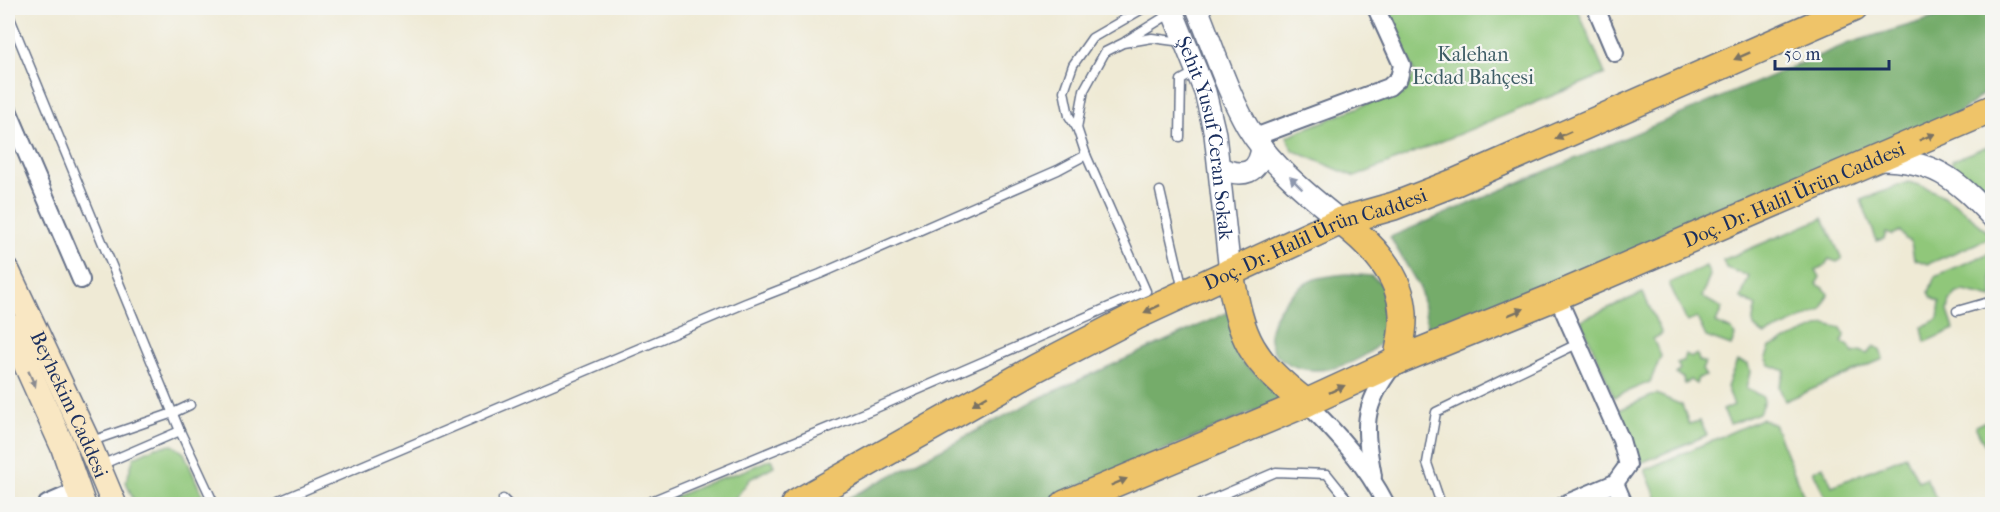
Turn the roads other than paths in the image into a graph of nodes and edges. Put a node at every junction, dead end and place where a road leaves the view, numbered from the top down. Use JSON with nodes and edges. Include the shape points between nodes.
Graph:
{"nodes":[{"id":1,"x":1144,"y":8,"type":"edge"},
{"id":2,"x":1197,"y":8,"type":"edge"},
{"id":3,"x":1376,"y":8,"type":"edge"},
{"id":4,"x":1596,"y":8,"type":"edge"},
{"id":5,"x":1853,"y":8,"type":"edge"},
{"id":6,"x":1172,"y":10,"type":"edge"},
{"id":7,"x":8,"y":13,"type":"edge"},
{"id":8,"x":1186,"y":42,"type":"junction"},
{"id":9,"x":1123,"y":43,"type":"junction"},
{"id":10,"x":1615,"y":53,"type":"dead end"},
{"id":11,"x":1197,"y":72,"type":"junction"},
{"id":12,"x":1992,"y":109,"type":"edge"},
{"id":13,"x":8,"y":110,"type":"edge"},
{"id":14,"x":1077,"y":128,"type":"junction"},
{"id":15,"x":1180,"y":137,"type":"dead end"},
{"id":16,"x":1259,"y":142,"type":"junction"},
{"id":17,"x":1086,"y":155,"type":"junction"},
{"id":18,"x":1873,"y":160,"type":"junction"},
{"id":19,"x":1220,"y":168,"type":"junction"},
{"id":20,"x":1160,"y":191,"type":"dead end"},
{"id":21,"x":1992,"y":218,"type":"edge"},
{"id":22,"x":1341,"y":220,"type":"junction"},
{"id":23,"x":8,"y":272,"type":"edge"},
{"id":24,"x":1230,"y":272,"type":"junction"},
{"id":25,"x":81,"y":280,"type":"dead end"},
{"id":26,"x":1184,"y":294,"type":"junction"},
{"id":27,"x":1557,"y":296,"type":"junction"},
{"id":28,"x":1992,"y":301,"type":"edge"},
{"id":29,"x":1957,"y":311,"type":"dead end"},
{"id":30,"x":8,"y":325,"type":"edge"},
{"id":31,"x":1577,"y":344,"type":"junction"},
{"id":32,"x":1397,"y":361,"type":"junction"},
{"id":33,"x":1306,"y":403,"type":"junction"},
{"id":34,"x":190,"y":405,"type":"dead end"},
{"id":35,"x":173,"y":412,"type":"junction"},
{"id":36,"x":180,"y":431,"type":"junction"},
{"id":37,"x":88,"y":442,"type":"junction"},
{"id":38,"x":97,"y":466,"type":"junction"},
{"id":39,"x":1374,"y":480,"type":"junction"},
{"id":40,"x":1615,"y":483,"type":"junction"},
{"id":41,"x":80,"y":498,"type":"edge"},
{"id":42,"x":47,"y":504,"type":"edge"},
{"id":43,"x":114,"y":504,"type":"edge"},
{"id":44,"x":214,"y":504,"type":"edge"},
{"id":45,"x":272,"y":504,"type":"edge"},
{"id":46,"x":644,"y":504,"type":"edge"},
{"id":47,"x":795,"y":504,"type":"edge"},
{"id":48,"x":1065,"y":504,"type":"edge"},
{"id":49,"x":1201,"y":504,"type":"edge"},
{"id":50,"x":1351,"y":504,"type":"edge"},
{"id":51,"x":1386,"y":504,"type":"edge"},
{"id":52,"x":1441,"y":504,"type":"edge"},
{"id":53,"x":1565,"y":504,"type":"edge"},
{"id":54,"x":1624,"y":504,"type":"edge"}],
"edges":[{"from":1,"to":14,"type":"lane","via":[[1092,38],[1073,65],[1064,91],[1069,116]]},
{"from":2,"to":16,"type":"street","name":"Şehit Yusuf Ceran Sokak","via":[[1235,102]]},
{"from":3,"to":16,"type":"street","via":[[1402,65],[1399,78],[1389,87]]},
{"from":4,"to":10,"type":"street"},
{"from":5,"to":22,"type":"main road","name":"Doç. Dr. Halil Ürün Caddesi","one_way":true,"via":[[1456,182],[1394,206]]},
{"from":6,"to":8,"type":"street","name":"Şehit Yusuf Ceran Sokak"},
{"from":6,"to":9,"type":"lane"},
{"from":7,"to":35,"type":"lane"},
{"from":8,"to":9,"type":"lane","via":[[1152,38]]},
{"from":8,"to":11,"type":"street","name":"Şehit Yusuf Ceran Sokak"},
{"from":9,"to":14,"type":"lane","via":[[1105,52],[1084,90]]},
{"from":11,"to":15,"type":"lane","via":[[1181,80]]},
{"from":11,"to":19,"type":"street","name":"Şehit Yusuf Ceran Sokak","via":[[1210,112]]},
{"from":18,"to":12,"type":"main road","name":"Doç. Dr. Halil Ürün Caddesi","one_way":true},
{"from":13,"to":25,"type":"street"},
{"from":14,"to":17,"type":"lane"},
{"from":16,"to":19,"type":"street","via":[[1257,165],[1249,172]]},
{"from":22,"to":16,"type":"street","name":"Şehit Yusuf Ceran Sokak","one_way":true,"via":[[1300,186]]},
{"from":17,"to":45,"type":"lane","via":[[820,274]]},
{"from":17,"to":46,"type":"lane","via":[[1146,291]]},
{"from":18,"to":21,"type":"street","via":[[1915,162],[1937,171],[1972,195]]},
{"from":18,"to":27,"type":"main road","name":"Doç. Dr. Halil Ürün Caddesi"},
{"from":19,"to":24,"type":"street","name":"Şehit Yusuf Ceran Sokak"},
{"from":20,"to":26,"type":"lane"},
{"from":22,"to":24,"type":"main road","name":"Doç. Dr. Halil Ürün Caddesi"},
{"from":22,"to":32,"type":"main road","via":[[1373,248],[1398,289],[1403,315]]},
{"from":23,"to":37,"type":"main road","name":"Beyhekim Caddesi"},
{"from":24,"to":26,"type":"main road","name":"Doç. Dr. Halil Ürün Caddesi"},
{"from":24,"to":33,"type":"main road","via":[[1247,343],[1274,377]]},
{"from":26,"to":47,"type":"main road","name":"Doç. Dr. Halil Ürün Caddesi","one_way":true,"via":[[1036,368]]},
{"from":27,"to":31,"type":"street"},
{"from":32,"to":27,"type":"main road","name":"Doç. Dr. Halil Ürün Caddesi","one_way":true},
{"from":28,"to":29,"type":"lane"},
{"from":30,"to":41,"type":"main road","name":"Beyhekim Caddesi","one_way":true,"via":[[63,447]]},
{"from":31,"to":40,"type":"street","via":[[1621,440],[1628,465]]},
{"from":31,"to":52,"type":"lane","via":[[1436,412],[1427,463]]},
{"from":33,"to":32,"type":"main road","name":"Doç. Dr. Halil Ürün Caddesi","one_way":true},
{"from":32,"to":39,"type":"street","via":[[1368,410],[1367,445]]},
{"from":33,"to":39,"type":"street","via":[[1340,436]]},
{"from":48,"to":33,"type":"main road","name":"Doç. Dr. Halil Ürün Caddesi","one_way":true},
{"from":34,"to":35,"type":"lane"},
{"from":35,"to":36,"type":"lane"},
{"from":35,"to":37,"type":"lane"},
{"from":36,"to":38,"type":"lane"},
{"from":36,"to":44,"type":"lane"},
{"from":37,"to":38,"type":"main road","name":"Beyhekim Caddesi"},
{"from":38,"to":43,"type":"main road","name":"Beyhekim Caddesi"},
{"from":39,"to":51,"type":"street"},
{"from":40,"to":53,"type":"street"},
{"from":40,"to":54,"type":"street"},
{"from":41,"to":42,"type":"street"},
{"from":49,"to":50,"type":"lane","via":[[1276,472],[1326,474]]}]}
